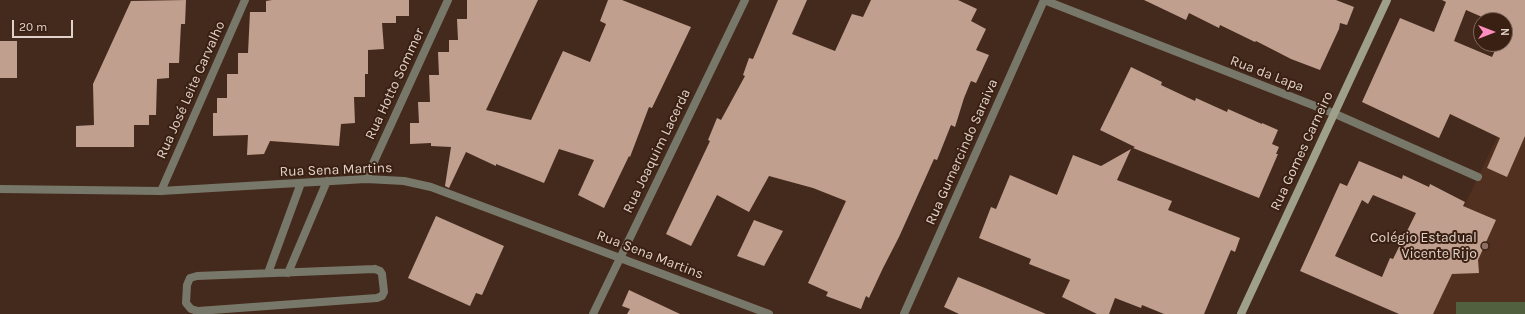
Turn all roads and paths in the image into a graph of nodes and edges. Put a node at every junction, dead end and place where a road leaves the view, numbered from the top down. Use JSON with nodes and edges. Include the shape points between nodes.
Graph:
{"nodes":[{"id":1,"x":245,"y":0,"type":"edge"},
{"id":2,"x":448,"y":0,"type":"edge"},
{"id":3,"x":746,"y":0,"type":"edge"},
{"id":4,"x":1044,"y":0,"type":"edge"},
{"id":5,"x":1387,"y":0,"type":"edge"},
{"id":6,"x":1333,"y":113,"type":"junction"},
{"id":7,"x":1478,"y":177,"type":"dead end"},
{"id":8,"x":366,"y":179,"type":"junction"},
{"id":9,"x":327,"y":181,"type":"junction"},
{"id":10,"x":301,"y":183,"type":"junction"},
{"id":11,"x":0,"y":189,"type":"edge"},
{"id":12,"x":161,"y":191,"type":"junction"},
{"id":13,"x":620,"y":257,"type":"junction"},
{"id":14,"x":268,"y":272,"type":"junction"},
{"id":15,"x":288,"y":272,"type":"junction"},
{"id":16,"x":593,"y":314,"type":"edge"},
{"id":17,"x":769,"y":314,"type":"edge"},
{"id":18,"x":904,"y":314,"type":"edge"},
{"id":19,"x":1241,"y":314,"type":"edge"}],
"edges":[{"from":1,"to":12,"type":"street","name":"Rua José Leite Carvalho"},
{"from":2,"to":8,"type":"street","name":"Rua Hotto Sommer"},
{"from":3,"to":13,"type":"street","name":"Rua Joaquim Lacerda"},
{"from":4,"to":6,"type":"street","name":"Rua da Lapa"},
{"from":4,"to":18,"type":"street","name":"Rua Gumercindo Saraiva"},
{"from":5,"to":6,"type":"street","name":"Rua Gomes Carneiro"},
{"from":6,"to":7,"type":"street","name":"Rua da Lapa"},
{"from":6,"to":19,"type":"street","name":"Rua Gomes Carneiro"},
{"from":8,"to":9,"type":"street","name":"Rua Sena Martins"},
{"from":8,"to":13,"type":"street","name":"Rua Sena Martins","via":[[404,181],[431,187]]},
{"from":9,"to":10,"type":"street","name":"Rua Sena Martins"},
{"from":9,"to":15,"type":"street"},
{"from":10,"to":12,"type":"street","name":"Rua Sena Martins"},
{"from":10,"to":14,"type":"street"},
{"from":11,"to":12,"type":"street","name":"Rua Sena Martins"},
{"from":13,"to":16,"type":"street","name":"Rua Joaquim Lacerda"},
{"from":13,"to":17,"type":"street","name":"Rua Sena Martins"},
{"from":14,"to":15,"type":"street"},
{"from":14,"to":15,"type":"street","via":[[190,278],[186,303],[191,309],[198,311],[377,298],[384,292],[382,274],[375,269]]}]}
